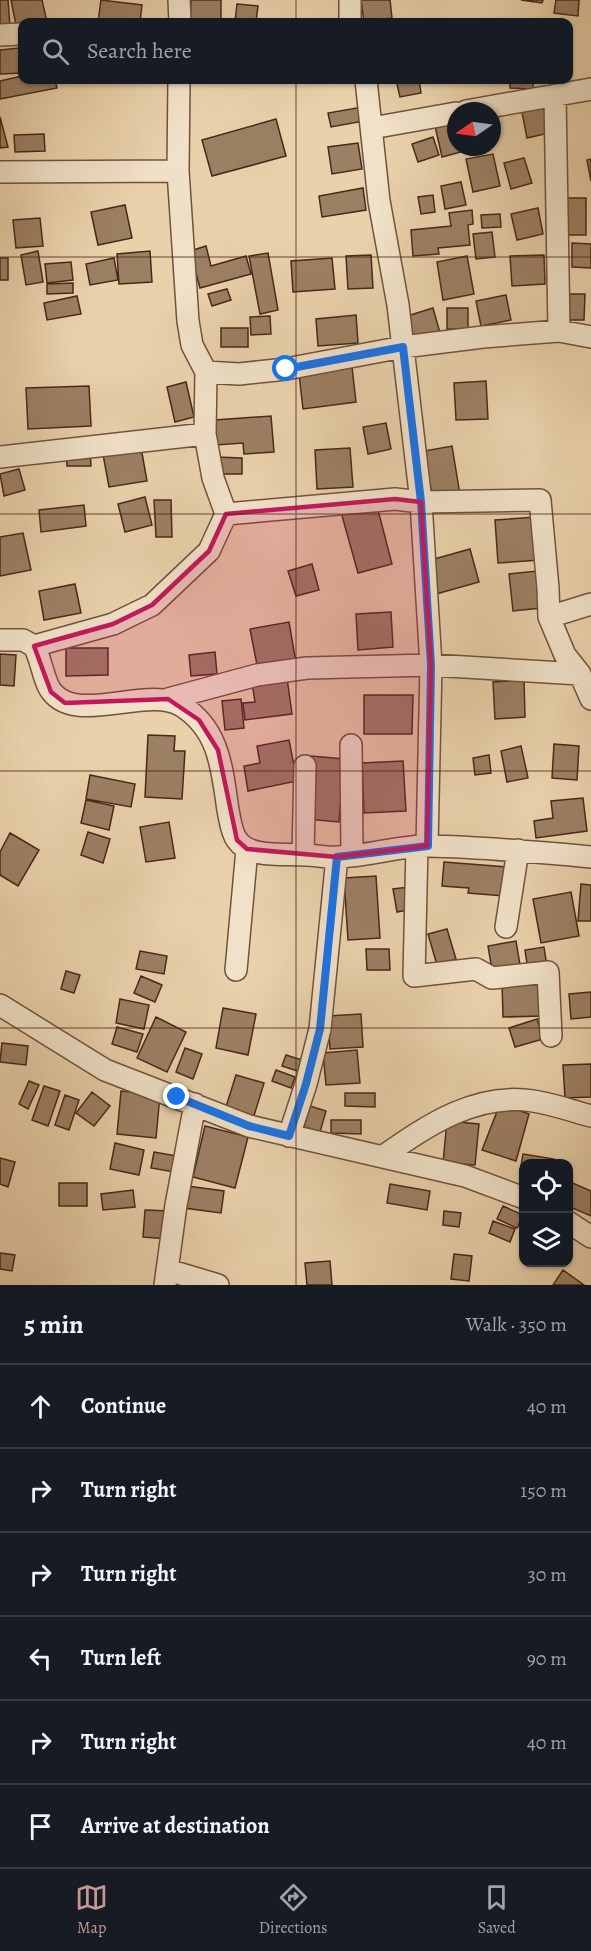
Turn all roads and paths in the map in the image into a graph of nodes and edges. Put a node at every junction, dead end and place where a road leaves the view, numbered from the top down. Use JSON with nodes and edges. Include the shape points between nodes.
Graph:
{"nodes":[{"id":1,"x":179,"y":0,"type":"edge"},
{"id":2,"x":350,"y":0,"type":"edge"},
{"id":3,"x":180,"y":18,"type":"edge"},
{"id":4,"x":350,"y":18,"type":"edge"},
{"id":5,"x":18,"y":34,"type":"edge"},
{"id":6,"x":0,"y":35,"type":"edge"},
{"id":7,"x":179,"y":84,"type":"edge"},
{"id":8,"x":366,"y":84,"type":"edge"},
{"id":9,"x":591,"y":89,"type":"edge"},
{"id":10,"x":555,"y":95,"type":"junction"},
{"id":11,"x":501,"y":105,"type":"edge"},
{"id":12,"x":447,"y":115,"type":"edge"},
{"id":13,"x":372,"y":128,"type":"junction"},
{"id":14,"x":178,"y":171,"type":"junction"},
{"id":15,"x":0,"y":172,"type":"edge"},
{"id":16,"x":559,"y":331,"type":"junction"},
{"id":17,"x":591,"y":337,"type":"edge"},
{"id":18,"x":403,"y":347,"type":"junction"},
{"id":19,"x":206,"y":372,"type":"junction"},
{"id":20,"x":206,"y":434,"type":"junction"},
{"id":21,"x":0,"y":457,"type":"edge"},
{"id":22,"x":421,"y":502,"type":"junction"},
{"id":23,"x":226,"y":514,"type":"junction"},
{"id":24,"x":591,"y":604,"type":"edge"},
{"id":25,"x":549,"y":617,"type":"junction"},
{"id":26,"x":0,"y":640,"type":"edge"},
{"id":27,"x":34,"y":646,"type":"junction"},
{"id":28,"x":431,"y":665,"type":"junction"},
{"id":29,"x":580,"y":674,"type":"junction"},
{"id":30,"x":168,"y":699,"type":"junction"},
{"id":31,"x":591,"y":699,"type":"edge"},
{"id":32,"x":351,"y":745,"type":"dead end"},
{"id":33,"x":305,"y":766,"type":"dead end"},
{"id":34,"x":422,"y":846,"type":"junction"},
{"id":35,"x":248,"y":849,"type":"junction"},
{"id":36,"x":518,"y":850,"type":"junction"},
{"id":37,"x":303,"y":855,"type":"junction"},
{"id":38,"x":344,"y":856,"type":"junction"},
{"id":39,"x":591,"y":857,"type":"edge"},
{"id":40,"x":506,"y":927,"type":"dead end"},
{"id":41,"x":236,"y":969,"type":"dead end"},
{"id":42,"x":0,"y":1005,"type":"edge"},
{"id":43,"x":551,"y":1036,"type":"dead end"},
{"id":44,"x":195,"y":1104,"type":"junction"},
{"id":45,"x":591,"y":1116,"type":"edge"},
{"id":46,"x":289,"y":1136,"type":"junction"},
{"id":47,"x":382,"y":1157,"type":"junction"},
{"id":48,"x":519,"y":1196,"type":"edge"},
{"id":49,"x":573,"y":1225,"type":"edge"},
{"id":50,"x":591,"y":1237,"type":"edge"},
{"id":51,"x":167,"y":1278,"type":"edge"},
{"id":52,"x":218,"y":1285,"type":"edge"}],
"edges":[{"from":1,"to":3,"type":"street"},
{"from":2,"to":4,"type":"street"},
{"from":5,"to":6,"type":"street"},
{"from":7,"to":14,"type":"street"},
{"from":8,"to":13,"type":"street"},
{"from":9,"to":10,"type":"street"},
{"from":10,"to":11,"type":"street"},
{"from":10,"to":16,"type":"street"},
{"from":12,"to":13,"type":"street"},
{"from":13,"to":18,"type":"street","via":[[379,201]]},
{"from":14,"to":15,"type":"street"},
{"from":14,"to":19,"type":"street","via":[[188,321],[192,345]]},
{"from":16,"to":17,"type":"street"},
{"from":16,"to":18,"type":"street"},
{"from":18,"to":19,"type":"street","via":[[286,369],[239,374]]},
{"from":18,"to":22,"type":"street"},
{"from":19,"to":20,"type":"street"},
{"from":20,"to":21,"type":"street"},
{"from":20,"to":23,"type":"street","via":[[213,478]]},
{"from":22,"to":23,"type":"street","via":[[395,499]]},
{"from":22,"to":25,"type":"street","via":[[540,500]]},
{"from":22,"to":28,"type":"street"},
{"from":23,"to":27,"type":"street","via":[[209,551],[152,605],[113,624]]},
{"from":24,"to":25,"type":"street"},
{"from":25,"to":29,"type":"street","via":[[565,655]]},
{"from":26,"to":27,"type":"street","via":[[23,640]]},
{"from":27,"to":30,"type":"street","via":[[51,692],[65,703]]},
{"from":28,"to":29,"type":"street"},
{"from":28,"to":30,"type":"street","via":[[307,668],[257,675]]},
{"from":28,"to":34,"type":"street"},
{"from":29,"to":31,"type":"street"},
{"from":30,"to":35,"type":"street","via":[[200,720],[211,734],[218,750],[231,824],[237,840]]},
{"from":32,"to":38,"type":"street"},
{"from":33,"to":37,"type":"street"},
{"from":34,"to":36,"type":"street"},
{"from":34,"to":38,"type":"street"},
{"from":34,"to":43,"type":"street","via":[[414,976],[476,969],[492,978],[548,972]]},
{"from":35,"to":37,"type":"street"},
{"from":35,"to":41,"type":"street"},
{"from":36,"to":39,"type":"street"},
{"from":36,"to":40,"type":"street"},
{"from":37,"to":38,"type":"street"},
{"from":38,"to":46,"type":"street","via":[[320,1029]]},
{"from":42,"to":44,"type":"street","via":[[105,1070]]},
{"from":44,"to":46,"type":"street","via":[[249,1126]]},
{"from":44,"to":51,"type":"street"},
{"from":45,"to":47,"type":"street","via":[[532,1101],[485,1102],[453,1113]]},
{"from":46,"to":47,"type":"street"},
{"from":47,"to":48,"type":"street","via":[[465,1176]]},
{"from":49,"to":50,"type":"street"},
{"from":51,"to":52,"type":"street"}]}
